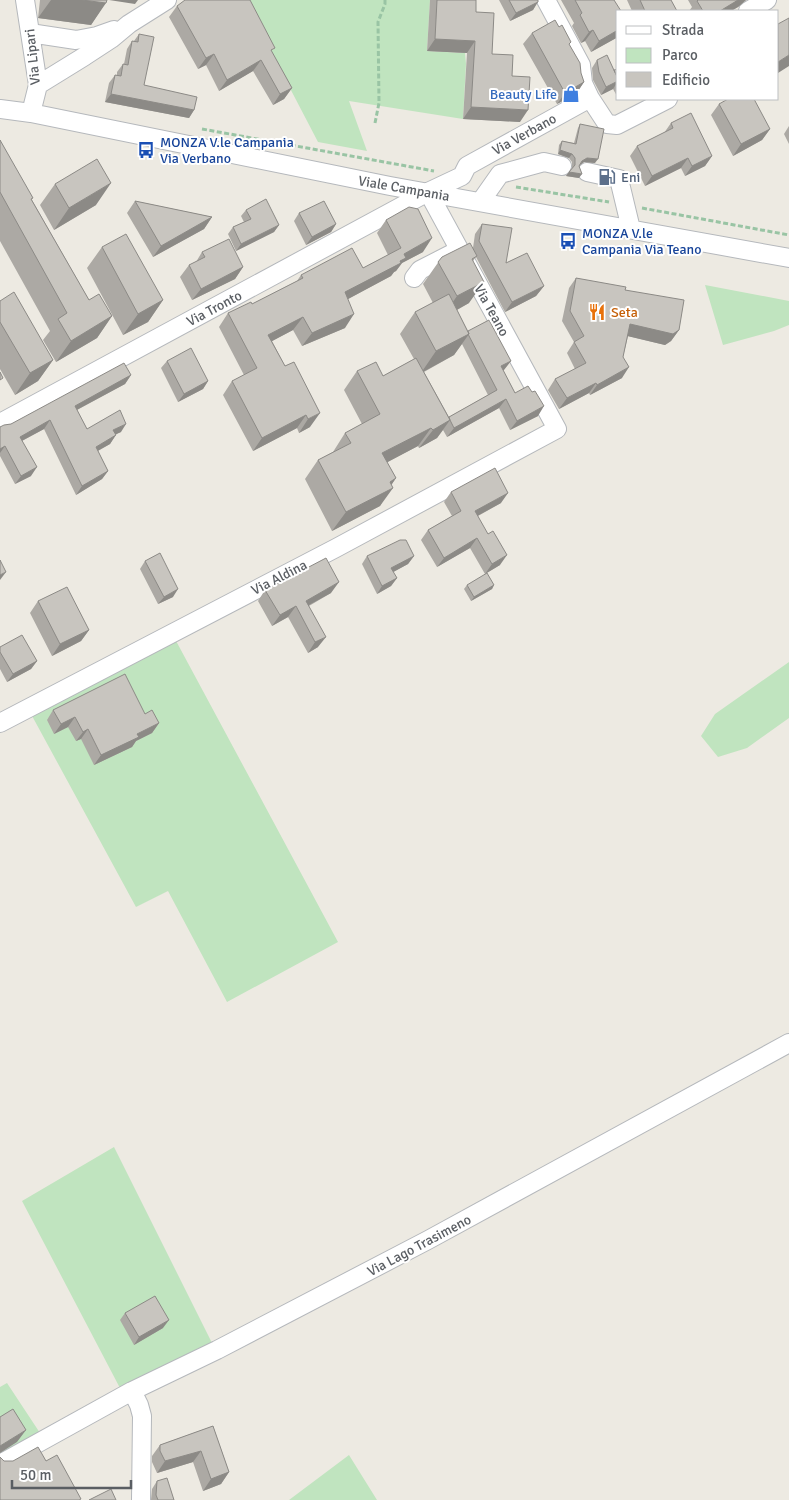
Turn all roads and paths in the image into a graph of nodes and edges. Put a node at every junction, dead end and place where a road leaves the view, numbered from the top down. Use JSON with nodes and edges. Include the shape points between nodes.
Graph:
{"nodes":[{"id":1,"x":25,"y":0,"type":"edge"},
{"id":2,"x":167,"y":0,"type":"edge"},
{"id":3,"x":385,"y":0,"type":"edge"},
{"id":4,"x":546,"y":0,"type":"edge"},
{"id":5,"x":767,"y":0,"type":"edge"},
{"id":6,"x":750,"y":10,"type":"edge"},
{"id":7,"x":129,"y":24,"type":"junction"},
{"id":8,"x":30,"y":33,"type":"junction"},
{"id":9,"x":38,"y":85,"type":"junction"},
{"id":10,"x":590,"y":98,"type":"junction"},
{"id":11,"x":666,"y":100,"type":"edge"},
{"id":12,"x":0,"y":109,"type":"edge"},
{"id":13,"x":26,"y":112,"type":"junction"},
{"id":14,"x":0,"y":117,"type":"edge"},
{"id":15,"x":375,"y":123,"type":"dead end"},
{"id":16,"x":200,"y":129,"type":"dead end"},
{"id":17,"x":562,"y":166,"type":"dead end"},
{"id":18,"x":588,"y":172,"type":"dead end"},
{"id":19,"x":462,"y":176,"type":"junction"},
{"id":20,"x":494,"y":183,"type":"junction"},
{"id":21,"x":428,"y":192,"type":"junction"},
{"id":22,"x":481,"y":201,"type":"junction"},
{"id":23,"x":626,"y":205,"type":"junction"},
{"id":24,"x":631,"y":229,"type":"junction"},
{"id":25,"x":789,"y":235,"type":"edge"},
{"id":26,"x":459,"y":250,"type":"junction"},
{"id":27,"x":789,"y":258,"type":"edge"},
{"id":28,"x":414,"y":278,"type":"dead end"},
{"id":29,"x":0,"y":423,"type":"edge"},
{"id":30,"x":557,"y":429,"type":"joint"},
{"id":31,"x":0,"y":723,"type":"edge"},
{"id":32,"x":789,"y":1043,"type":"edge"},
{"id":33,"x":132,"y":1391,"type":"junction"},
{"id":34,"x":0,"y":1464,"type":"edge"},
{"id":35,"x":141,"y":1500,"type":"edge"}],
"edges":[{"from":1,"to":8,"type":"street","name":"Via Lipari"},
{"from":2,"to":7,"type":"street"},
{"from":3,"to":15,"type":"path","via":[[378,22],[379,103]]},
{"from":4,"to":10,"type":"street","via":[[582,65],[583,83]]},
{"from":5,"to":6,"type":"street"},
{"from":7,"to":8,"type":"street","via":[[76,40]]},
{"from":7,"to":9,"type":"street"},
{"from":8,"to":9,"type":"street","name":"Via Lipari"},
{"from":9,"to":13,"type":"street","name":"Via Lipari"},
{"from":10,"to":11,"type":"street","via":[[611,126]]},
{"from":10,"to":19,"type":"street","name":"Via Verbano","via":[[467,166]]},
{"from":12,"to":13,"type":"street","name":"Viale Campania"},
{"from":13,"to":14,"type":"street","name":"Viale Campania"},
{"from":13,"to":21,"type":"street","name":"Viale Campania"},
{"from":16,"to":19,"type":"path"},
{"from":17,"to":20,"type":"street","via":[[544,162],[500,174]]},
{"from":18,"to":23,"type":"street","via":[[618,180]]},
{"from":19,"to":21,"type":"street","name":"Via Verbano"},
{"from":20,"to":22,"type":"street"},
{"from":20,"to":23,"type":"path"},
{"from":21,"to":22,"type":"street","name":"Viale Campania"},
{"from":21,"to":26,"type":"street","name":"Via Teano"},
{"from":21,"to":29,"type":"street","name":"Via Tronto"},
{"from":22,"to":24,"type":"street","name":"Viale Campania"},
{"from":23,"to":24,"type":"street"},
{"from":23,"to":25,"type":"path"},
{"from":24,"to":27,"type":"street","name":"Viale Campania"},
{"from":26,"to":28,"type":"street","via":[[420,270]]},
{"from":26,"to":30,"type":"street","name":"Via Teano"},
{"from":30,"to":31,"type":"street","name":"Via Aldina","via":[[341,546]]},
{"from":32,"to":33,"type":"street","name":"Via Lago Trasimeno","via":[[428,1240]]},
{"from":33,"to":34,"type":"street","name":"Via Lago Trasimeno"},
{"from":33,"to":35,"type":"street","via":[[142,1416]]}]}
